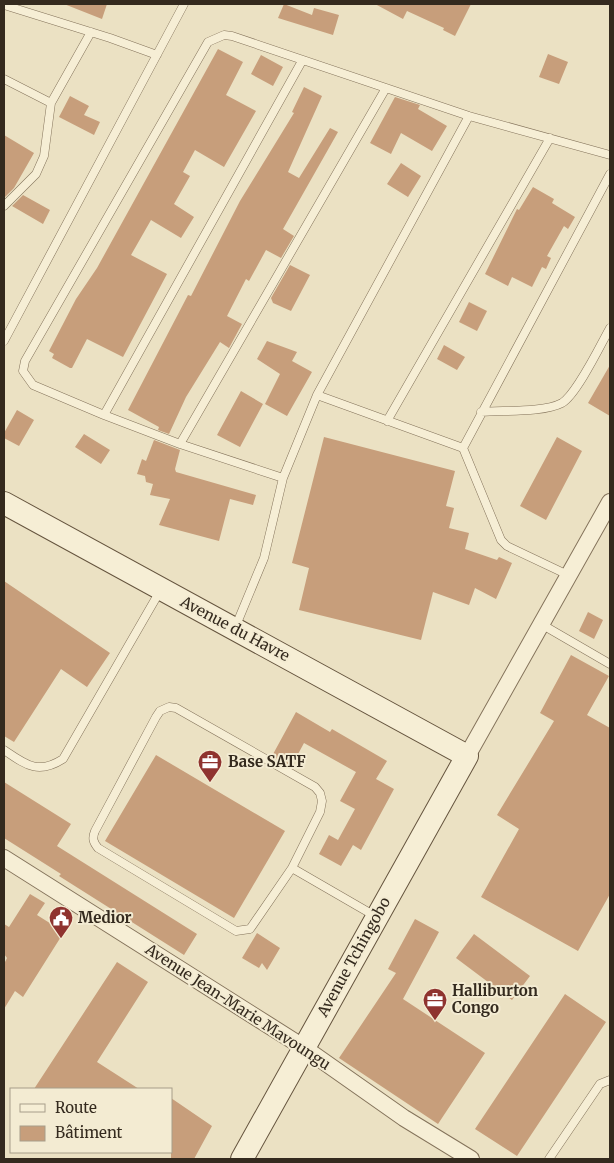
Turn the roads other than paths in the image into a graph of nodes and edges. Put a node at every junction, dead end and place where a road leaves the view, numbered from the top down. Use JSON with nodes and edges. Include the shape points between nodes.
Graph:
{"nodes":[{"id":1,"x":184,"y":4,"type":"edge"},
{"id":2,"x":4,"y":5,"type":"edge"},
{"id":3,"x":91,"y":32,"type":"junction"},
{"id":4,"x":157,"y":56,"type":"junction"},
{"id":5,"x":302,"y":61,"type":"junction"},
{"id":6,"x":4,"y":79,"type":"edge"},
{"id":7,"x":386,"y":88,"type":"junction"},
{"id":8,"x":51,"y":103,"type":"junction"},
{"id":9,"x":468,"y":116,"type":"junction"},
{"id":10,"x":550,"y":138,"type":"junction"},
{"id":11,"x":610,"y":155,"type":"edge"},
{"id":12,"x":610,"y":174,"type":"edge"},
{"id":13,"x":4,"y":206,"type":"edge"},
{"id":14,"x":610,"y":328,"type":"edge"},
{"id":15,"x":4,"y":341,"type":"edge"},
{"id":16,"x":317,"y":395,"type":"junction"},
{"id":17,"x":481,"y":412,"type":"junction"},
{"id":18,"x":104,"y":415,"type":"junction"},
{"id":19,"x":387,"y":421,"type":"junction"},
{"id":20,"x":180,"y":444,"type":"junction"},
{"id":21,"x":463,"y":448,"type":"junction"},
{"id":22,"x":283,"y":478,"type":"junction"},
{"id":23,"x":610,"y":502,"type":"edge"},
{"id":24,"x":4,"y":503,"type":"edge"},
{"id":25,"x":568,"y":576,"type":"junction"},
{"id":26,"x":161,"y":590,"type":"junction"},
{"id":27,"x":541,"y":624,"type":"junction"},
{"id":28,"x":235,"y":628,"type":"junction"},
{"id":29,"x":610,"y":664,"type":"edge"},
{"id":30,"x":4,"y":750,"type":"edge"},
{"id":31,"x":467,"y":756,"type":"junction"},
{"id":32,"x":4,"y":858,"type":"edge"},
{"id":33,"x":292,"y":868,"type":"junction"},
{"id":34,"x":377,"y":917,"type":"junction"},
{"id":35,"x":304,"y":1047,"type":"junction"},
{"id":36,"x":610,"y":1080,"type":"edge"},
{"id":37,"x":242,"y":1159,"type":"edge"},
{"id":38,"x":471,"y":1159,"type":"edge"},
{"id":39,"x":549,"y":1159,"type":"edge"}],
"edges":[{"from":1,"to":4,"type":"lane"},
{"from":2,"to":3,"type":"lane"},
{"from":3,"to":4,"type":"lane"},
{"from":3,"to":8,"type":"lane"},
{"from":4,"to":15,"type":"lane"},
{"from":5,"to":7,"type":"lane"},
{"from":5,"to":18,"type":"lane"},
{"from":5,"to":18,"type":"lane","via":[[232,36],[224,35],[208,42],[25,361],[23,371],[33,385]]},
{"from":6,"to":8,"type":"lane"},
{"from":7,"to":9,"type":"lane"},
{"from":7,"to":20,"type":"lane"},
{"from":8,"to":13,"type":"lane","via":[[44,156],[39,168]]},
{"from":9,"to":10,"type":"lane"},
{"from":9,"to":16,"type":"lane"},
{"from":10,"to":11,"type":"lane"},
{"from":10,"to":19,"type":"lane"},
{"from":12,"to":17,"type":"lane"},
{"from":14,"to":17,"type":"lane","via":[[564,402],[552,407]]},
{"from":16,"to":19,"type":"lane"},
{"from":16,"to":22,"type":"lane"},
{"from":17,"to":21,"type":"lane"},
{"from":18,"to":20,"type":"lane"},
{"from":19,"to":21,"type":"lane"},
{"from":20,"to":22,"type":"lane"},
{"from":21,"to":25,"type":"lane","via":[[501,540]]},
{"from":22,"to":28,"type":"lane","via":[[264,558]]},
{"from":23,"to":25,"type":"street"},
{"from":24,"to":26,"type":"street","name":"Avenue du Havre"},
{"from":25,"to":27,"type":"street"},
{"from":26,"to":28,"type":"street","name":"Avenue du Havre"},
{"from":26,"to":30,"type":"lane","via":[[63,759],[53,766],[37,768]]},
{"from":27,"to":29,"type":"lane"},
{"from":27,"to":31,"type":"street"},
{"from":28,"to":31,"type":"street","name":"Avenue du Havre"},
{"from":31,"to":34,"type":"street","name":"Avenue Tchingobo"},
{"from":32,"to":35,"type":"street","name":"Avenue Jean-Marie Mavoungu"},
{"from":33,"to":33,"type":"lane","via":[[320,812],[322,801],[315,787],[176,708],[160,711],[92,836],[98,848],[236,931],[244,931],[254,925]]},
{"from":33,"to":34,"type":"lane"},
{"from":34,"to":35,"type":"street","name":"Avenue Tchingobo"},
{"from":35,"to":37,"type":"street","name":"Avenue Tchingobo"},
{"from":35,"to":38,"type":"street","name":"Avenue Jean-Marie Mavoungu","via":[[404,1118]]},
{"from":36,"to":39,"type":"lane","via":[[600,1084]]}]}
